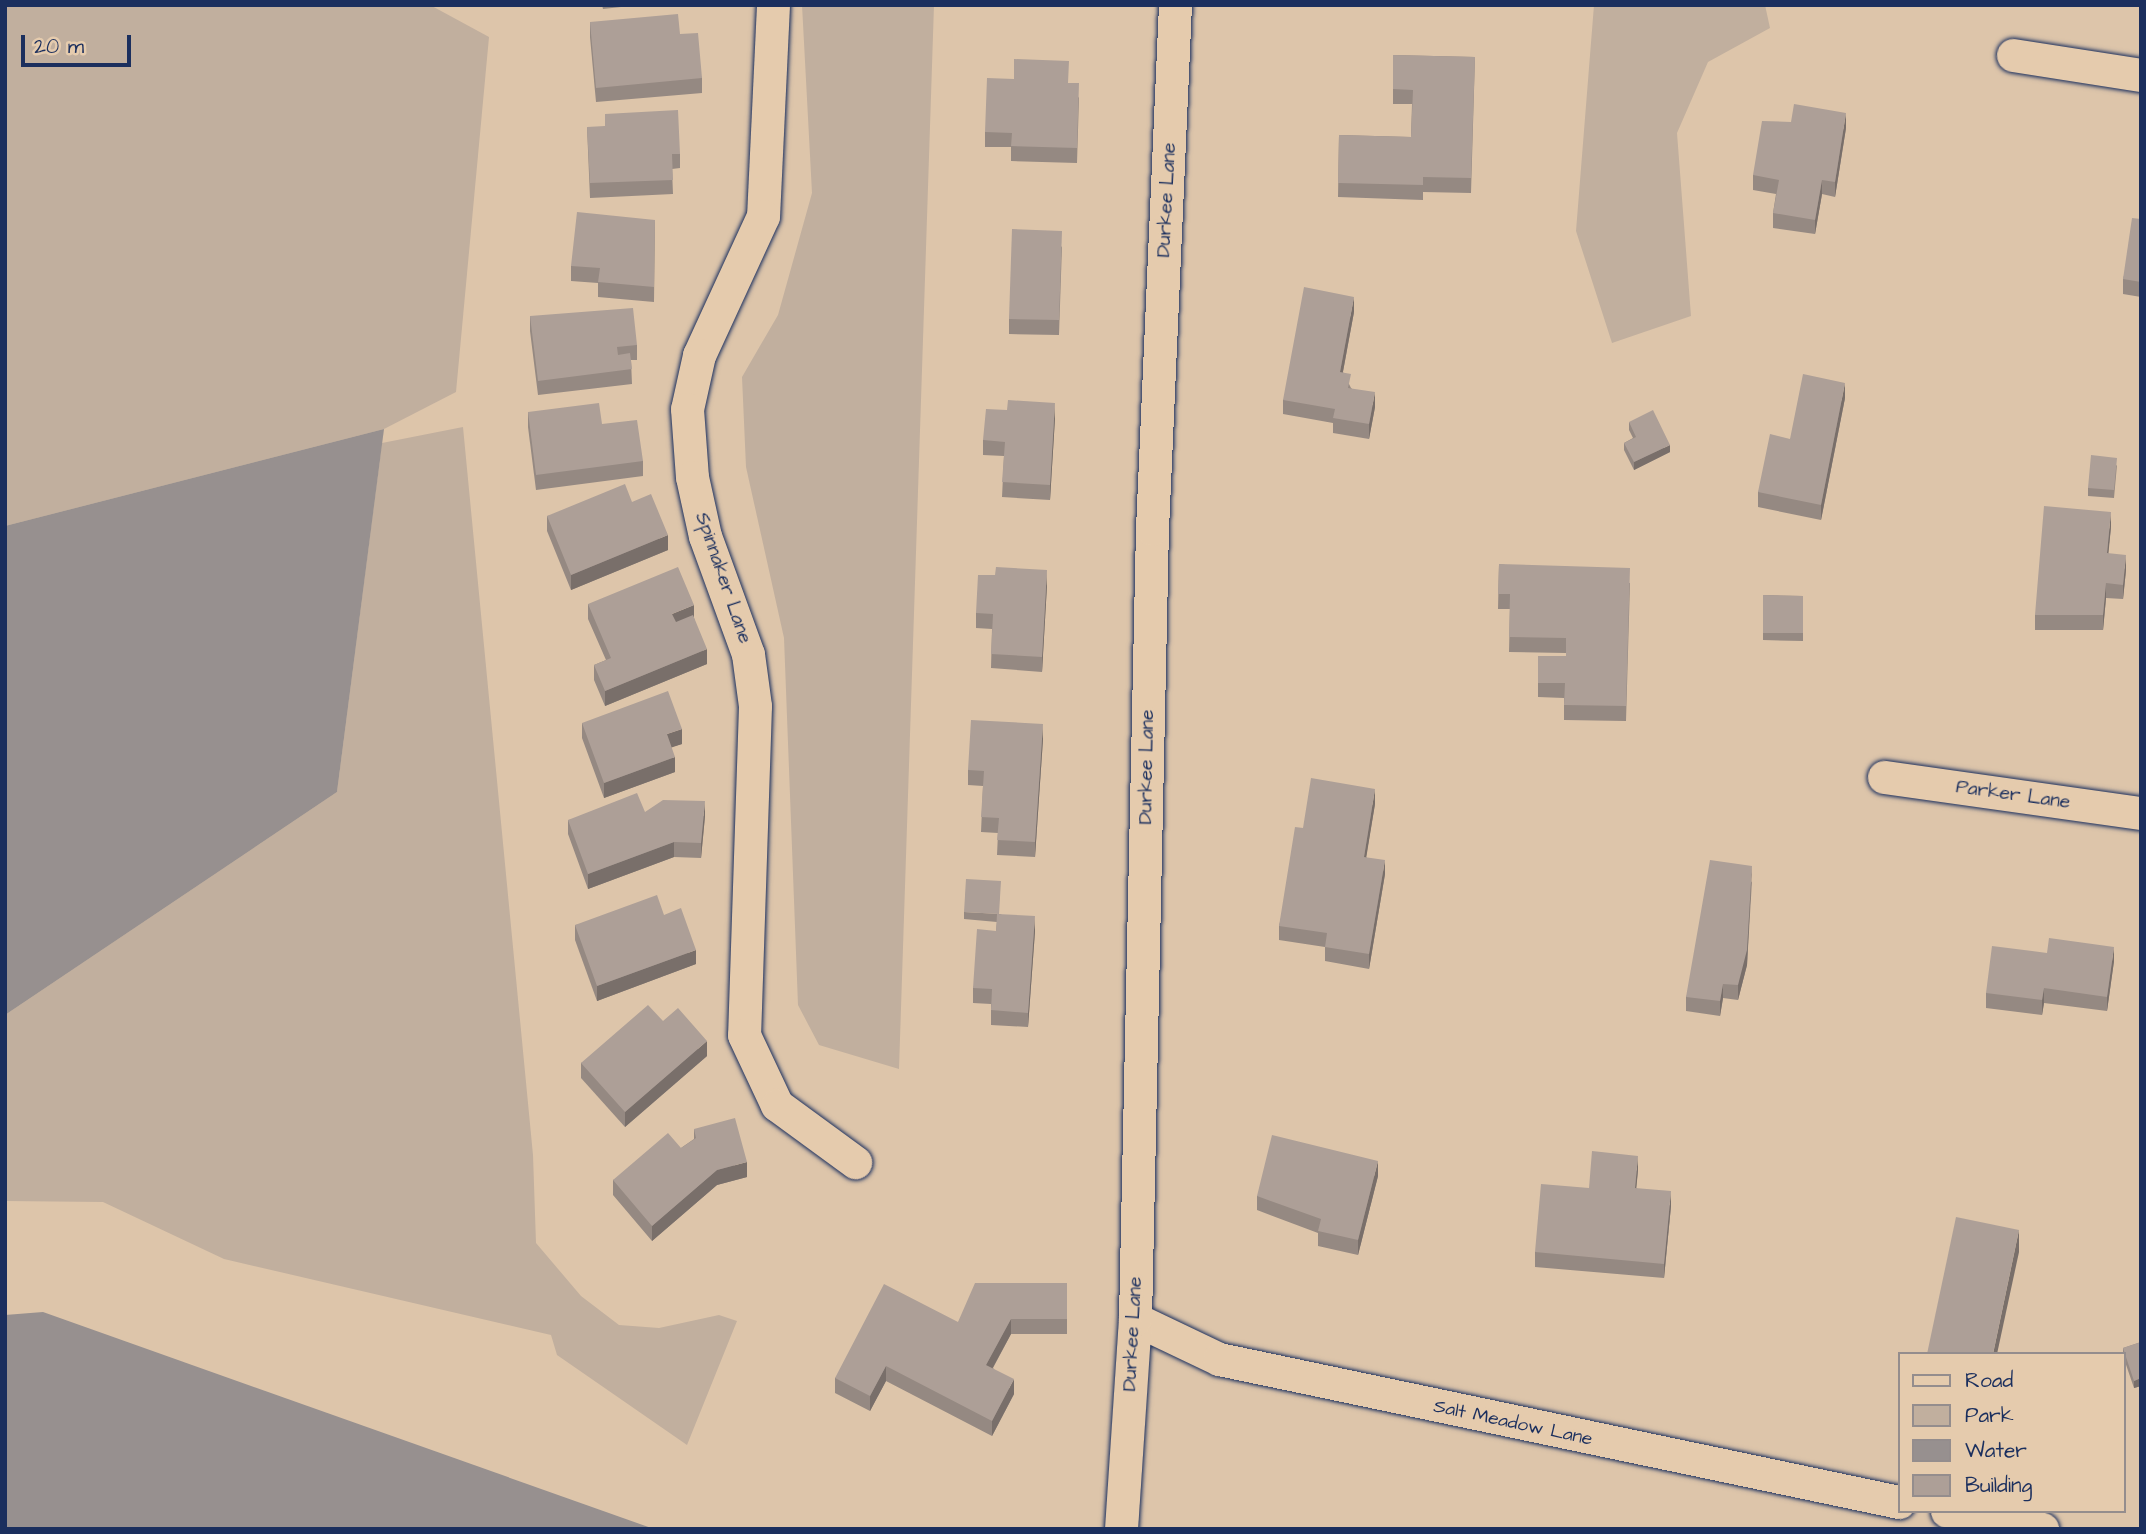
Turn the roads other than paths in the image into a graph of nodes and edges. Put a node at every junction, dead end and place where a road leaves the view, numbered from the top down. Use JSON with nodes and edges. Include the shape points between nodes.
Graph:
{"nodes":[{"id":1,"x":773,"y":5,"type":"edge"},
{"id":2,"x":1175,"y":5,"type":"edge"},
{"id":3,"x":2013,"y":55,"type":"dead end"},
{"id":4,"x":2141,"y":75,"type":"edge"},
{"id":5,"x":1884,"y":777,"type":"dead end"},
{"id":6,"x":2141,"y":813,"type":"edge"},
{"id":7,"x":855,"y":1162,"type":"dead end"},
{"id":8,"x":1135,"y":1319,"type":"junction"},
{"id":9,"x":1898,"y":1502,"type":"edge"},
{"id":10,"x":1958,"y":1513,"type":"edge"},
{"id":11,"x":1121,"y":1529,"type":"edge"},
{"id":12,"x":2042,"y":1529,"type":"edge"}],
"edges":[{"from":1,"to":7,"type":"street","name":"Spinnaker Lane","via":[[763,216],[699,355],[687,409],[691,477],[705,536],[748,654],[755,705],[744,1035],[777,1105]]},
{"from":2,"to":8,"type":"street","name":"Durkee Lane","via":[[1152,528]]},
{"from":3,"to":4,"type":"street"},
{"from":5,"to":6,"type":"street","name":"Parker Lane"},
{"from":8,"to":9,"type":"street","name":"Salt Meadow Lane","via":[[1219,1359]]},
{"from":8,"to":11,"type":"street","name":"Durkee Lane"},
{"from":10,"to":12,"type":"street"}]}
